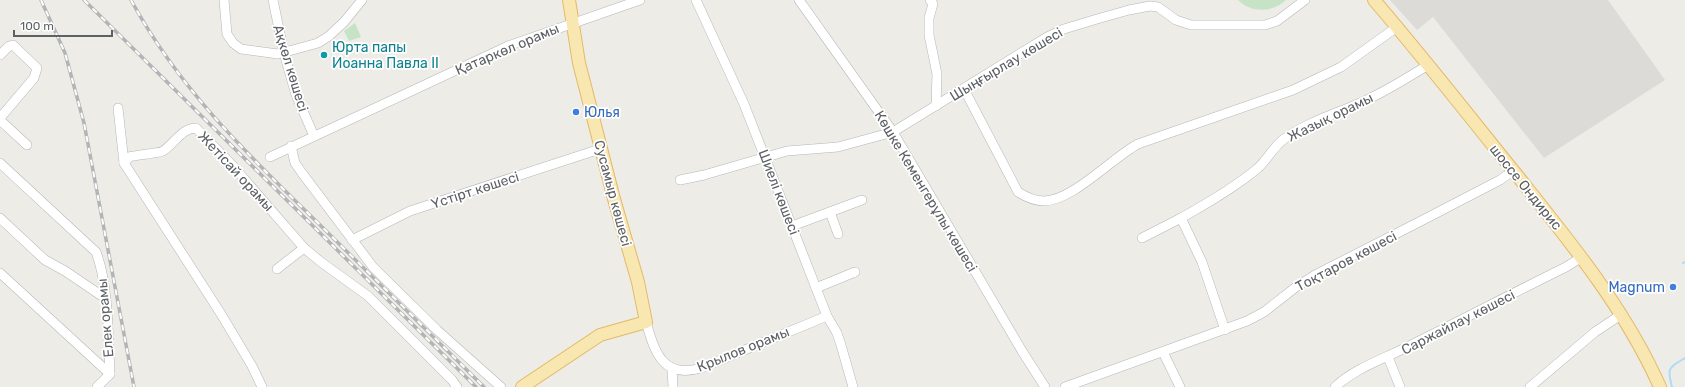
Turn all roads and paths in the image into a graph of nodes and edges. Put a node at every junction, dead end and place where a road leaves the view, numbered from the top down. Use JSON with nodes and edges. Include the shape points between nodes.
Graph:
{"nodes":[{"id":1,"x":224,"y":0,"type":"edge"},
{"id":2,"x":273,"y":0,"type":"edge"},
{"id":3,"x":362,"y":0,"type":"edge"},
{"id":4,"x":569,"y":0,"type":"edge"},
{"id":5,"x":640,"y":0,"type":"edge"},
{"id":6,"x":696,"y":0,"type":"edge"},
{"id":7,"x":799,"y":0,"type":"edge"},
{"id":8,"x":1305,"y":0,"type":"edge"},
{"id":9,"x":1374,"y":0,"type":"edge"},
{"id":10,"x":934,"y":1,"type":"edge"},
{"id":11,"x":572,"y":22,"type":"junction"},
{"id":12,"x":1397,"y":27,"type":"junction"},
{"id":13,"x":284,"y":53,"type":"junction"},
{"id":14,"x":0,"y":55,"type":"edge"},
{"id":15,"x":1428,"y":65,"type":"junction"},
{"id":16,"x":964,"y":89,"type":"junction"},
{"id":17,"x":936,"y":106,"type":"junction"},
{"id":18,"x":118,"y":108,"type":"dead end"},
{"id":19,"x":0,"y":119,"type":"edge"},
{"id":20,"x":893,"y":132,"type":"junction"},
{"id":21,"x":314,"y":136,"type":"junction"},
{"id":22,"x":27,"y":145,"type":"dead end"},
{"id":23,"x":291,"y":146,"type":"junction"},
{"id":24,"x":600,"y":149,"type":"junction"},
{"id":25,"x":270,"y":157,"type":"dead end"},
{"id":26,"x":765,"y":157,"type":"junction"},
{"id":27,"x":0,"y":163,"type":"edge"},
{"id":28,"x":124,"y":163,"type":"junction"},
{"id":29,"x":1513,"y":171,"type":"junction"},
{"id":30,"x":680,"y":180,"type":"dead end"},
{"id":31,"x":862,"y":200,"type":"dead end"},
{"id":32,"x":830,"y":212,"type":"junction"},
{"id":33,"x":0,"y":218,"type":"edge"},
{"id":34,"x":1181,"y":218,"type":"junction"},
{"id":35,"x":792,"y":226,"type":"junction"},
{"id":36,"x":838,"y":234,"type":"dead end"},
{"id":37,"x":1142,"y":238,"type":"dead end"},
{"id":38,"x":352,"y":240,"type":"junction"},
{"id":39,"x":304,"y":248,"type":"junction"},
{"id":40,"x":1582,"y":257,"type":"junction"},
{"id":41,"x":277,"y":269,"type":"dead end"},
{"id":42,"x":855,"y":272,"type":"dead end"},
{"id":43,"x":0,"y":273,"type":"edge"},
{"id":44,"x":816,"y":288,"type":"junction"},
{"id":45,"x":105,"y":298,"type":"junction"},
{"id":46,"x":1622,"y":314,"type":"junction"},
{"id":47,"x":827,"y":316,"type":"junction"},
{"id":48,"x":646,"y":322,"type":"junction"},
{"id":49,"x":1225,"y":330,"type":"junction"},
{"id":50,"x":1163,"y":352,"type":"junction"},
{"id":51,"x":1388,"y":357,"type":"junction"},
{"id":52,"x":672,"y":370,"type":"junction"},
{"id":53,"x":110,"y":374,"type":"junction"},
{"id":54,"x":525,"y":386,"type":"edge"},
{"id":55,"x":97,"y":387,"type":"edge"},
{"id":56,"x":262,"y":387,"type":"edge"},
{"id":57,"x":457,"y":387,"type":"edge"},
{"id":58,"x":500,"y":387,"type":"edge"},
{"id":59,"x":673,"y":387,"type":"edge"},
{"id":60,"x":853,"y":387,"type":"edge"},
{"id":61,"x":1045,"y":387,"type":"edge"},
{"id":62,"x":1065,"y":387,"type":"edge"},
{"id":63,"x":1180,"y":387,"type":"edge"},
{"id":64,"x":1335,"y":387,"type":"edge"},
{"id":65,"x":1400,"y":387,"type":"edge"},
{"id":66,"x":1530,"y":387,"type":"edge"},
{"id":67,"x":1660,"y":387,"type":"edge"}],
"edges":[{"from":1,"to":13,"type":"street","via":[[227,34],[236,46],[241,49]]},
{"from":2,"to":13,"type":"street","name":"Ақкөл көшесі"},
{"from":3,"to":13,"type":"street","via":[[329,36],[318,43]]},
{"from":4,"to":11,"type":"main road","name":"Сусамыр көшесі"},
{"from":5,"to":11,"type":"street","name":"Қатаркөл орамы"},
{"from":6,"to":26,"type":"street","name":"Шиелі көшесі","via":[[744,104]]},
{"from":7,"to":20,"type":"street","name":"Көшке Кеменгерұлы көшесі"},
{"from":8,"to":16,"type":"street","name":"Шыңғырлау көшесі","via":[[1277,21],[1265,26],[1191,25],[1176,20],[1158,7],[1129,10],[1064,29],[1047,37]]},
{"from":9,"to":12,"type":"main road","name":"шоссе Ондирис"},
{"from":10,"to":17,"type":"street","via":[[929,18],[929,35],[937,74]]},
{"from":11,"to":21,"type":"street","name":"Қатаркөл орамы","via":[[508,46]]},
{"from":11,"to":24,"type":"main road","name":"Сусамыр көшесі"},
{"from":12,"to":15,"type":"main road","name":"шоссе Ондирис"},
{"from":12,"to":16,"type":"street","via":[[1341,68],[1293,90],[1138,144],[1064,195],[1044,201],[1032,200],[1018,192]]},
{"from":13,"to":21,"type":"street","name":"Ақкөл көшесі","via":[[296,95]]},
{"from":14,"to":19,"type":"street","via":[[13,45],[37,68],[34,78]]},
{"from":15,"to":29,"type":"main road","name":"шоссе Ондирис"},
{"from":15,"to":34,"type":"street","name":"Жазық орамы","via":[[1363,102],[1303,127],[1284,139],[1259,167],[1221,196]]},
{"from":16,"to":17,"type":"street","name":"Шыңғырлау көшесі"},
{"from":17,"to":20,"type":"street","name":"Шыңғырлау көшесі"},
{"from":18,"to":28,"type":"street"},
{"from":19,"to":22,"type":"street"},
{"from":20,"to":26,"type":"street","via":[[838,147]]},
{"from":20,"to":61,"type":"street","name":"Көшке Кеменгерұлы көшесі"},
{"from":21,"to":23,"type":"street","name":"Қатаркөл орамы"},
{"from":23,"to":25,"type":"street","name":"Қатаркөл орамы"},
{"from":23,"to":38,"type":"street","via":[[295,163]]},
{"from":24,"to":38,"type":"street","name":"Үстірт көшесі","via":[[410,211]]},
{"from":24,"to":48,"type":"main road","name":"Сусамыр көшесі","via":[[638,282]]},
{"from":26,"to":30,"type":"street"},
{"from":26,"to":35,"type":"street","name":"Шиелі көшесі"},
{"from":27,"to":45,"type":"street","name":"Елек орамы","via":[[96,252]]},
{"from":28,"to":39,"type":"street","name":"Жетісай орамы","via":[[129,157],[162,153],[183,132],[196,128],[233,166]]},
{"from":28,"to":56,"type":"street","via":[[224,320]]},
{"from":29,"to":40,"type":"main road","name":"шоссе Ондирис"},
{"from":29,"to":49,"type":"street","name":"Тоқтаров көшесі","via":[[1315,275],[1264,312]]},
{"from":31,"to":32,"type":"street"},
{"from":32,"to":35,"type":"street"},
{"from":32,"to":36,"type":"street"},
{"from":33,"to":45,"type":"street","via":[[44,260]]},
{"from":34,"to":37,"type":"street","name":"Жазық орамы"},
{"from":34,"to":49,"type":"street","via":[[1202,262]]},
{"from":35,"to":44,"type":"street","name":"Шиелі көшесі"},
{"from":38,"to":58,"type":"street","via":[[373,267]]},
{"from":39,"to":41,"type":"street"},
{"from":39,"to":57,"type":"street","name":"Жетісай орамы","via":[[368,296]]},
{"from":40,"to":46,"type":"main road","name":"шоссе Ондирис"},
{"from":40,"to":51,"type":"street","name":"Саржайлау көшесі"},
{"from":42,"to":44,"type":"street"},
{"from":43,"to":53,"type":"street"},
{"from":44,"to":47,"type":"street","name":"Шиелі көшесі"},
{"from":45,"to":53,"type":"street","name":"Елек орамы"},
{"from":46,"to":66,"type":"street","via":[[1595,332]]},
{"from":46,"to":67,"type":"main road","name":"шоссе Ондирис"},
{"from":47,"to":52,"type":"street","name":"Крылов орамы","via":[[701,368],[689,371]]},
{"from":47,"to":60,"type":"street","name":"Шиелі көшесі","via":[[841,345]]},
{"from":48,"to":52,"type":"street","name":"Сусамыр көшесі","via":[[653,344],[662,360]]},
{"from":48,"to":54,"type":"main road","via":[[600,335]]},
{"from":49,"to":50,"type":"street","name":"Тоқтаров көшесі"},
{"from":50,"to":62,"type":"street","name":"Тоқтаров көшесі"},
{"from":50,"to":63,"type":"street"},
{"from":51,"to":64,"type":"street","name":"Саржайлау көшесі","via":[[1369,364]]},
{"from":51,"to":65,"type":"street"},
{"from":52,"to":59,"type":"street"},
{"from":53,"to":55,"type":"street","name":"Елек орамы"}]}
